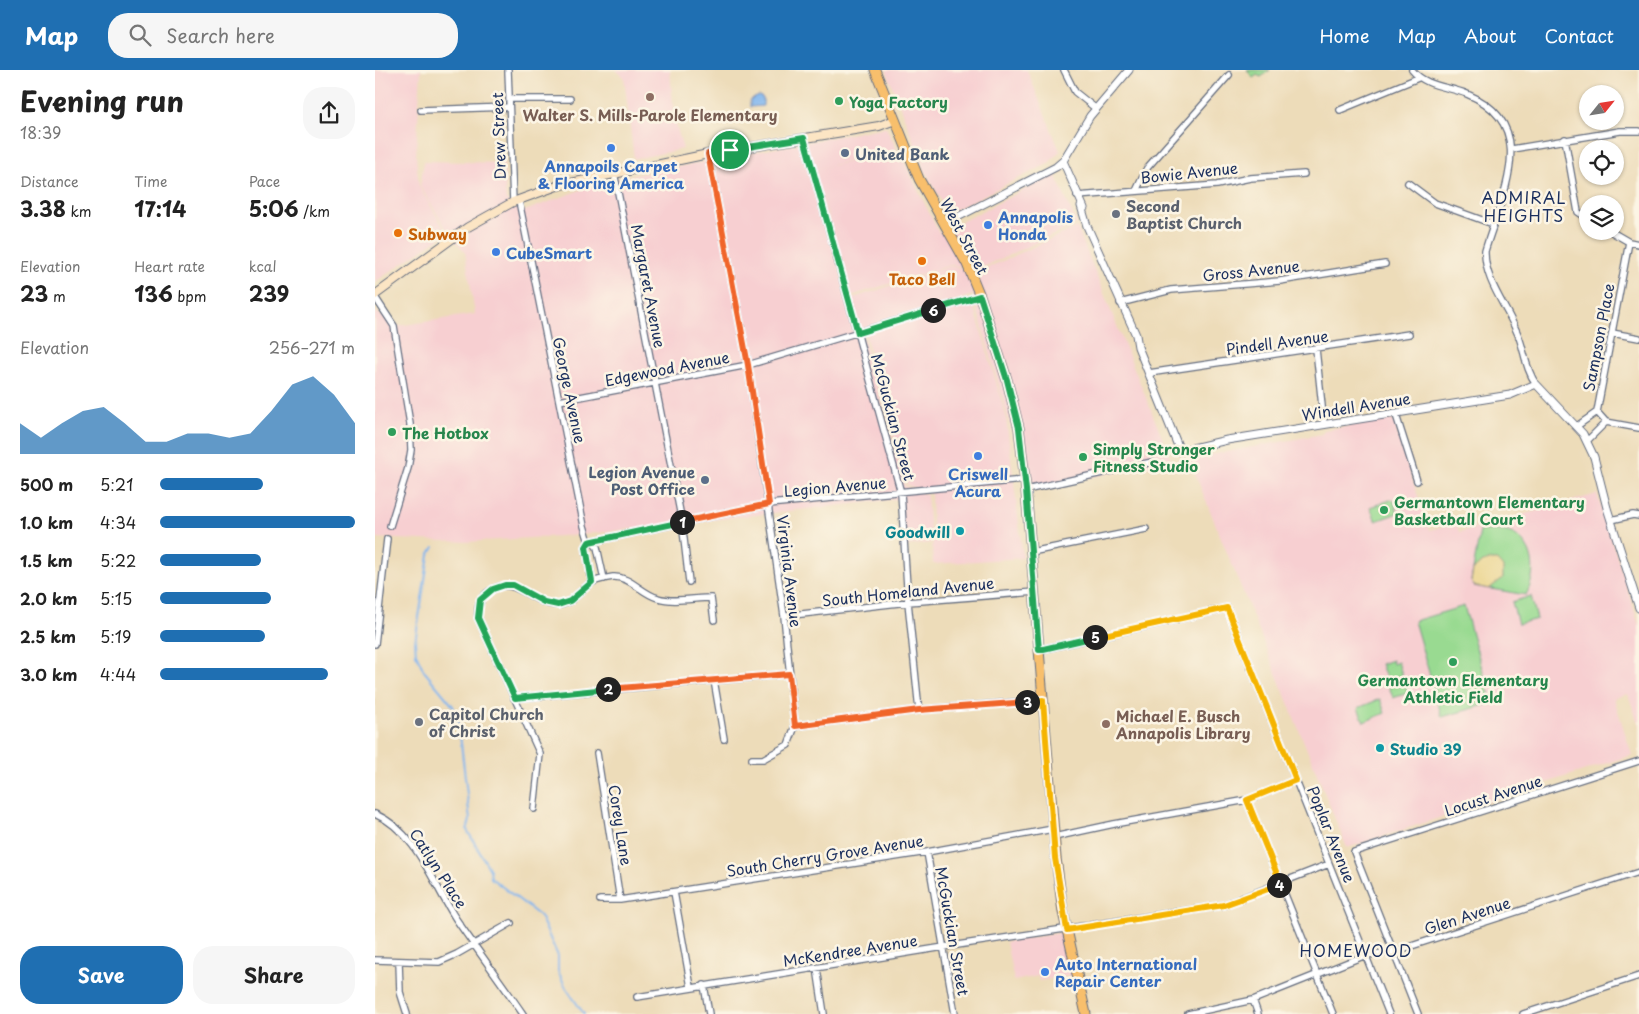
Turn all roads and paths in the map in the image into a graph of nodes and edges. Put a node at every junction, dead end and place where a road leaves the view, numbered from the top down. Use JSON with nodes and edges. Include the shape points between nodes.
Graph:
{"nodes":[{"id":1,"x":508,"y":70,"type":"edge"},
{"id":2,"x":875,"y":70,"type":"edge"},
{"id":3,"x":1064,"y":70,"type":"edge"},
{"id":4,"x":1129,"y":70,"type":"edge"},
{"id":5,"x":1412,"y":70,"type":"edge"},
{"id":6,"x":1229,"y":75,"type":"dead end"},
{"id":7,"x":1418,"y":78,"type":"junction"},
{"id":8,"x":509,"y":99,"type":"junction"},
{"id":9,"x":570,"y":99,"type":"dead end"},
{"id":10,"x":509,"y":107,"type":"junction"},
{"id":11,"x":1095,"y":108,"type":"junction"},
{"id":12,"x":421,"y":110,"type":"dead end"},
{"id":13,"x":1340,"y":110,"type":"dead end"},
{"id":14,"x":895,"y":120,"type":"junction"},
{"id":15,"x":1639,"y":131,"type":"edge"},
{"id":16,"x":804,"y":138,"type":"junction"},
{"id":17,"x":1565,"y":139,"type":"junction"},
{"id":18,"x":1512,"y":149,"type":"junction"},
{"id":19,"x":708,"y":154,"type":"junction"},
{"id":20,"x":1063,"y":161,"type":"junction"},
{"id":21,"x":614,"y":172,"type":"junction"},
{"id":22,"x":1304,"y":174,"type":"dead end"},
{"id":23,"x":1408,"y":183,"type":"dead end"},
{"id":24,"x":1136,"y":191,"type":"junction"},
{"id":25,"x":1077,"y":196,"type":"junction"},
{"id":26,"x":516,"y":201,"type":"junction"},
{"id":27,"x":1579,"y":213,"type":"edge"},
{"id":28,"x":943,"y":224,"type":"junction"},
{"id":29,"x":1493,"y":224,"type":"junction"},
{"id":30,"x":1624,"y":239,"type":"edge"},
{"id":31,"x":1629,"y":242,"type":"junction"},
{"id":32,"x":1639,"y":244,"type":"edge"},
{"id":33,"x":1385,"y":264,"type":"dead end"},
{"id":34,"x":375,"y":296,"type":"edge"},
{"id":35,"x":980,"y":296,"type":"junction"},
{"id":36,"x":1120,"y":303,"type":"junction"},
{"id":37,"x":858,"y":333,"type":"junction"},
{"id":38,"x":1612,"y":333,"type":"junction"},
{"id":39,"x":1409,"y":334,"type":"dead end"},
{"id":40,"x":1639,"y":338,"type":"edge"},
{"id":41,"x":1316,"y":349,"type":"junction"},
{"id":42,"x":748,"y":365,"type":"junction"},
{"id":43,"x":1149,"y":373,"type":"junction"},
{"id":44,"x":656,"y":383,"type":"junction"},
{"id":45,"x":1536,"y":384,"type":"junction"},
{"id":46,"x":559,"y":400,"type":"junction"},
{"id":47,"x":1597,"y":412,"type":"junction"},
{"id":48,"x":1396,"y":414,"type":"junction"},
{"id":49,"x":1606,"y":422,"type":"junction"},
{"id":50,"x":1324,"y":425,"type":"junction"},
{"id":51,"x":1577,"y":426,"type":"junction"},
{"id":52,"x":1639,"y":428,"type":"edge"},
{"id":53,"x":1587,"y":441,"type":"junction"},
{"id":54,"x":1152,"y":462,"type":"dead end"},
{"id":55,"x":1417,"y":481,"type":"dead end"},
{"id":56,"x":1026,"y":485,"type":"junction"},
{"id":57,"x":901,"y":493,"type":"junction"},
{"id":58,"x":769,"y":504,"type":"junction"},
{"id":59,"x":1639,"y":516,"type":"edge"},
{"id":60,"x":1611,"y":520,"type":"junction"},
{"id":61,"x":682,"y":522,"type":"junction"},
{"id":62,"x":390,"y":526,"type":"dead end"},
{"id":63,"x":1146,"y":529,"type":"dead end"},
{"id":64,"x":387,"y":539,"type":"dead end"},
{"id":65,"x":590,"y":542,"type":"junction"},
{"id":66,"x":1031,"y":552,"type":"junction"},
{"id":67,"x":604,"y":580,"type":"junction"},
{"id":68,"x":592,"y":582,"type":"junction"},
{"id":69,"x":689,"y":582,"type":"dead end"},
{"id":70,"x":1035,"y":592,"type":"junction"},
{"id":71,"x":908,"y":602,"type":"junction"},
{"id":72,"x":377,"y":607,"type":"edge"},
{"id":73,"x":1639,"y":608,"type":"edge"},
{"id":74,"x":785,"y":616,"type":"junction"},
{"id":75,"x":714,"y":620,"type":"dead end"},
{"id":76,"x":375,"y":644,"type":"edge"},
{"id":77,"x":1039,"y":650,"type":"junction"},
{"id":78,"x":789,"y":674,"type":"junction"},
{"id":79,"x":714,"y":680,"type":"junction"},
{"id":80,"x":515,"y":698,"type":"junction"},
{"id":81,"x":1043,"y":700,"type":"junction"},
{"id":82,"x":919,"y":710,"type":"junction"},
{"id":83,"x":795,"y":726,"type":"junction"},
{"id":84,"x":724,"y":739,"type":"dead end"},
{"id":85,"x":597,"y":753,"type":"dead end"},
{"id":86,"x":752,"y":759,"type":"dead end"},
{"id":87,"x":1639,"y":761,"type":"edge"},
{"id":88,"x":1296,"y":780,"type":"junction"},
{"id":89,"x":1247,"y":800,"type":"junction"},
{"id":90,"x":534,"y":809,"type":"dead end"},
{"id":91,"x":375,"y":814,"type":"edge"},
{"id":92,"x":1053,"y":833,"type":"junction"},
{"id":93,"x":927,"y":852,"type":"junction"},
{"id":94,"x":1354,"y":852,"type":"joint"},
{"id":95,"x":1329,"y":864,"type":"junction"},
{"id":96,"x":1639,"y":872,"type":"edge"},
{"id":97,"x":1281,"y":884,"type":"junction"},
{"id":98,"x":674,"y":892,"type":"junction"},
{"id":99,"x":600,"y":900,"type":"dead end"},
{"id":100,"x":620,"y":900,"type":"junction"},
{"id":101,"x":511,"y":923,"type":"dead end"},
{"id":102,"x":1067,"y":930,"type":"junction"},
{"id":103,"x":474,"y":943,"type":"junction"},
{"id":104,"x":944,"y":947,"type":"junction"},
{"id":105,"x":1393,"y":952,"type":"junction"},
{"id":106,"x":1366,"y":955,"type":"junction"},
{"id":107,"x":375,"y":960,"type":"edge"},
{"id":108,"x":399,"y":962,"type":"junction"},
{"id":109,"x":817,"y":968,"type":"junction"},
{"id":110,"x":1317,"y":974,"type":"junction"},
{"id":111,"x":1639,"y":976,"type":"edge"},
{"id":112,"x":704,"y":985,"type":"junction"},
{"id":113,"x":691,"y":988,"type":"junction"},
{"id":114,"x":637,"y":997,"type":"dead end"},
{"id":115,"x":1253,"y":1000,"type":"junction"},
{"id":116,"x":407,"y":1014,"type":"edge"},
{"id":117,"x":523,"y":1014,"type":"edge"},
{"id":118,"x":709,"y":1014,"type":"edge"},
{"id":119,"x":824,"y":1014,"type":"edge"},
{"id":120,"x":955,"y":1014,"type":"edge"},
{"id":121,"x":1086,"y":1014,"type":"edge"},
{"id":122,"x":1188,"y":1014,"type":"edge"},
{"id":123,"x":1258,"y":1014,"type":"edge"},
{"id":124,"x":1333,"y":1014,"type":"edge"},
{"id":125,"x":1389,"y":1014,"type":"edge"},
{"id":126,"x":1418,"y":1014,"type":"edge"},
{"id":127,"x":1523,"y":1014,"type":"edge"}],
"edges":[{"from":1,"to":8,"type":"street","name":"Drew Street"},
{"from":2,"to":14,"type":"main road","name":"West Street"},
{"from":3,"to":11,"type":"street","via":[[1075,92]]},
{"from":4,"to":11,"type":"street"},
{"from":5,"to":7,"type":"street"},
{"from":6,"to":24,"type":"street","via":[[1147,168]]},
{"from":7,"to":13,"type":"street"},
{"from":7,"to":18,"type":"street","via":[[1467,94],[1484,104],[1499,116]]},
{"from":8,"to":9,"type":"street"},
{"from":8,"to":10,"type":"street","name":"Drew Street"},
{"from":10,"to":12,"type":"street"},
{"from":10,"to":26,"type":"street","name":"Drew Street"},
{"from":11,"to":20,"type":"street"},
{"from":14,"to":16,"type":"main road","via":[[879,126]]},
{"from":14,"to":28,"type":"main road","name":"West Street","via":[[919,179]]},
{"from":15,"to":17,"type":"street"},
{"from":16,"to":19,"type":"main road"},
{"from":16,"to":37,"type":"street","name":"McGuckian Street"},
{"from":17,"to":18,"type":"street"},
{"from":17,"to":27,"type":"street"},
{"from":18,"to":29,"type":"street","via":[[1511,168]]},
{"from":19,"to":21,"type":"main road"},
{"from":19,"to":42,"type":"street","name":"Virginia Avenue"},
{"from":20,"to":25,"type":"street"},
{"from":20,"to":28,"type":"street"},
{"from":21,"to":26,"type":"main road","via":[[557,186]]},
{"from":21,"to":44,"type":"street","name":"Margaret Avenue"},
{"from":22,"to":24,"type":"street","name":"Bowie Avenue"},
{"from":23,"to":29,"type":"street","via":[[1435,203]]},
{"from":24,"to":25,"type":"street","name":"Bowie Avenue"},
{"from":25,"to":36,"type":"street"},
{"from":26,"to":34,"type":"main road","via":[[459,233]]},
{"from":26,"to":46,"type":"street","name":"George Avenue"},
{"from":28,"to":35,"type":"main road","name":"West Street","via":[[967,264]]},
{"from":29,"to":45,"type":"street","via":[[1485,250],[1485,264],[1517,331],[1525,366]]},
{"from":30,"to":31,"type":"street"},
{"from":31,"to":32,"type":"street"},
{"from":31,"to":38,"type":"street","name":"Sampson Place"},
{"from":33,"to":36,"type":"street","name":"Gross Avenue","via":[[1280,281],[1171,290]]},
{"from":34,"to":62,"type":"street","via":[[394,326],[411,424],[408,468]]},
{"from":35,"to":37,"type":"street","name":"Edgewood Avenue"},
{"from":35,"to":56,"type":"main road","name":"West Street","via":[[1019,428]]},
{"from":36,"to":43,"type":"street","via":[[1131,337]]},
{"from":37,"to":42,"type":"street","name":"Edgewood Avenue"},
{"from":37,"to":57,"type":"street","name":"McGuckian Street"},
{"from":38,"to":40,"type":"street"},
{"from":38,"to":47,"type":"street","name":"Sampson Place"},
{"from":39,"to":41,"type":"street","name":"Pindell Avenue"},
{"from":41,"to":43,"type":"street","name":"Pindell Avenue"},
{"from":41,"to":50,"type":"street"},
{"from":42,"to":44,"type":"street","name":"Edgewood Avenue"},
{"from":42,"to":58,"type":"street","name":"Virginia Avenue"},
{"from":43,"to":50,"type":"street","name":"Windell Avenue","via":[[1180,451]]},
{"from":44,"to":46,"type":"street","name":"Edgewood Avenue"},
{"from":44,"to":61,"type":"street","name":"Margaret Avenue"},
{"from":45,"to":48,"type":"street","name":"Windell Avenue","via":[[1510,395]]},
{"from":45,"to":51,"type":"street"},
{"from":46,"to":65,"type":"street","name":"George Avenue"},
{"from":47,"to":49,"type":"street"},
{"from":47,"to":51,"type":"street","name":"Sampson Place"},
{"from":48,"to":50,"type":"street","name":"Windell Avenue"},
{"from":48,"to":55,"type":"street"},
{"from":49,"to":52,"type":"street"},
{"from":49,"to":53,"type":"street"},
{"from":51,"to":53,"type":"street"},
{"from":53,"to":60,"type":"street","via":[[1595,457]]},
{"from":54,"to":56,"type":"street","name":"Legion Avenue"},
{"from":56,"to":57,"type":"street","name":"Legion Avenue"},
{"from":56,"to":66,"type":"main road","name":"West Street"},
{"from":57,"to":58,"type":"street","name":"Legion Avenue"},
{"from":57,"to":71,"type":"street","name":"McGuckian Street"},
{"from":58,"to":61,"type":"street","name":"Legion Avenue"},
{"from":58,"to":74,"type":"street","name":"Virginia Avenue"},
{"from":59,"to":60,"type":"street"},
{"from":60,"to":73,"type":"street"},
{"from":61,"to":65,"type":"street","name":"Legion Avenue"},
{"from":61,"to":69,"type":"street","name":"Margaret Avenue"},
{"from":63,"to":66,"type":"street"},
{"from":64,"to":72,"type":"street"},
{"from":65,"to":67,"type":"street","via":[[597,547]]},
{"from":65,"to":68,"type":"street","name":"George Avenue","via":[[586,547]]},
{"from":66,"to":70,"type":"main road","name":"West Street"},
{"from":67,"to":68,"type":"street"},
{"from":67,"to":75,"type":"street","via":[[622,578],[658,598],[711,598]]},
{"from":68,"to":80,"type":"street","via":[[570,601],[558,605],[544,602],[513,585],[493,589],[480,600],[478,618]]},
{"from":70,"to":71,"type":"street","name":"South Homeland Avenue"},
{"from":70,"to":77,"type":"main road","name":"West Street"},
{"from":71,"to":74,"type":"street","name":"South Homeland Avenue"},
{"from":71,"to":82,"type":"street","name":"McGuckian Street"},
{"from":72,"to":76,"type":"street"},
{"from":74,"to":78,"type":"street","name":"Virginia Avenue"},
{"from":77,"to":81,"type":"main road","name":"West Street"},
{"from":77,"to":88,"type":"street","name":"Poplar Avenue","via":[[1227,608]]},
{"from":78,"to":79,"type":"street"},
{"from":78,"to":83,"type":"street","name":"Virginia Avenue"},
{"from":79,"to":80,"type":"street"},
{"from":79,"to":84,"type":"street"},
{"from":80,"to":90,"type":"street","via":[[540,754]]},
{"from":81,"to":82,"type":"street"},
{"from":81,"to":92,"type":"main road","name":"West Street"},
{"from":82,"to":83,"type":"street"},
{"from":83,"to":86,"type":"street","via":[[788,745],[763,759]]},
{"from":85,"to":100,"type":"street","name":"Corey Lane"},
{"from":87,"to":94,"type":"street","name":"Locust Avenue"},
{"from":88,"to":89,"type":"street","name":"South Cherry Grove Avenue"},
{"from":88,"to":95,"type":"street","name":"Poplar Avenue"},
{"from":89,"to":92,"type":"street","name":"South Cherry Grove Avenue"},
{"from":89,"to":97,"type":"street"},
{"from":91,"to":103,"type":"street","name":"Catlyn Place","via":[[406,837]]},
{"from":92,"to":93,"type":"street","name":"South Cherry Grove Avenue"},
{"from":92,"to":102,"type":"main road","name":"West Street"},
{"from":93,"to":98,"type":"street","name":"South Cherry Grove Avenue"},
{"from":93,"to":104,"type":"street","name":"McGuckian Street"},
{"from":94,"to":105,"type":"street","name":"Poplar Avenue"},
{"from":95,"to":97,"type":"street"},
{"from":95,"to":106,"type":"street","name":"Poplar Avenue"},
{"from":96,"to":105,"type":"street","name":"Glen Avenue"},
{"from":97,"to":102,"type":"street","via":[[1224,905]]},
{"from":97,"to":110,"type":"street"},
{"from":98,"to":100,"type":"street","name":"South Cherry Grove Avenue"},
{"from":98,"to":113,"type":"street"},
{"from":99,"to":100,"type":"street","name":"South Cherry Grove Avenue"},
{"from":101,"to":103,"type":"street"},
{"from":102,"to":104,"type":"street","name":"McKendree Avenue"},
{"from":102,"to":121,"type":"main road","name":"West Street"},
{"from":103,"to":108,"type":"street","via":[[439,962]]},
{"from":103,"to":117,"type":"street","name":"Catlyn Place"},
{"from":104,"to":109,"type":"street","name":"McKendree Avenue"},
{"from":104,"to":120,"type":"street","name":"McGuckian Street"},
{"from":105,"to":106,"type":"street","name":"Glen Avenue"},
{"from":105,"to":126,"type":"street","name":"Poplar Avenue"},
{"from":106,"to":110,"type":"street","name":"Glen Avenue"},
{"from":106,"to":125,"type":"street","name":"Poplar Avenue"},
{"from":107,"to":108,"type":"street"},
{"from":108,"to":116,"type":"street","via":[[400,992]]},
{"from":109,"to":112,"type":"street","name":"McKendree Avenue"},
{"from":109,"to":119,"type":"street"},
{"from":110,"to":115,"type":"street","name":"Glen Avenue"},
{"from":110,"to":124,"type":"street"},
{"from":111,"to":127,"type":"street"},
{"from":112,"to":113,"type":"street","name":"McKendree Avenue"},
{"from":112,"to":118,"type":"street"},
{"from":113,"to":114,"type":"street","name":"McKendree Avenue"},
{"from":115,"to":122,"type":"street","name":"Glen Avenue"},
{"from":115,"to":123,"type":"street"}]}
